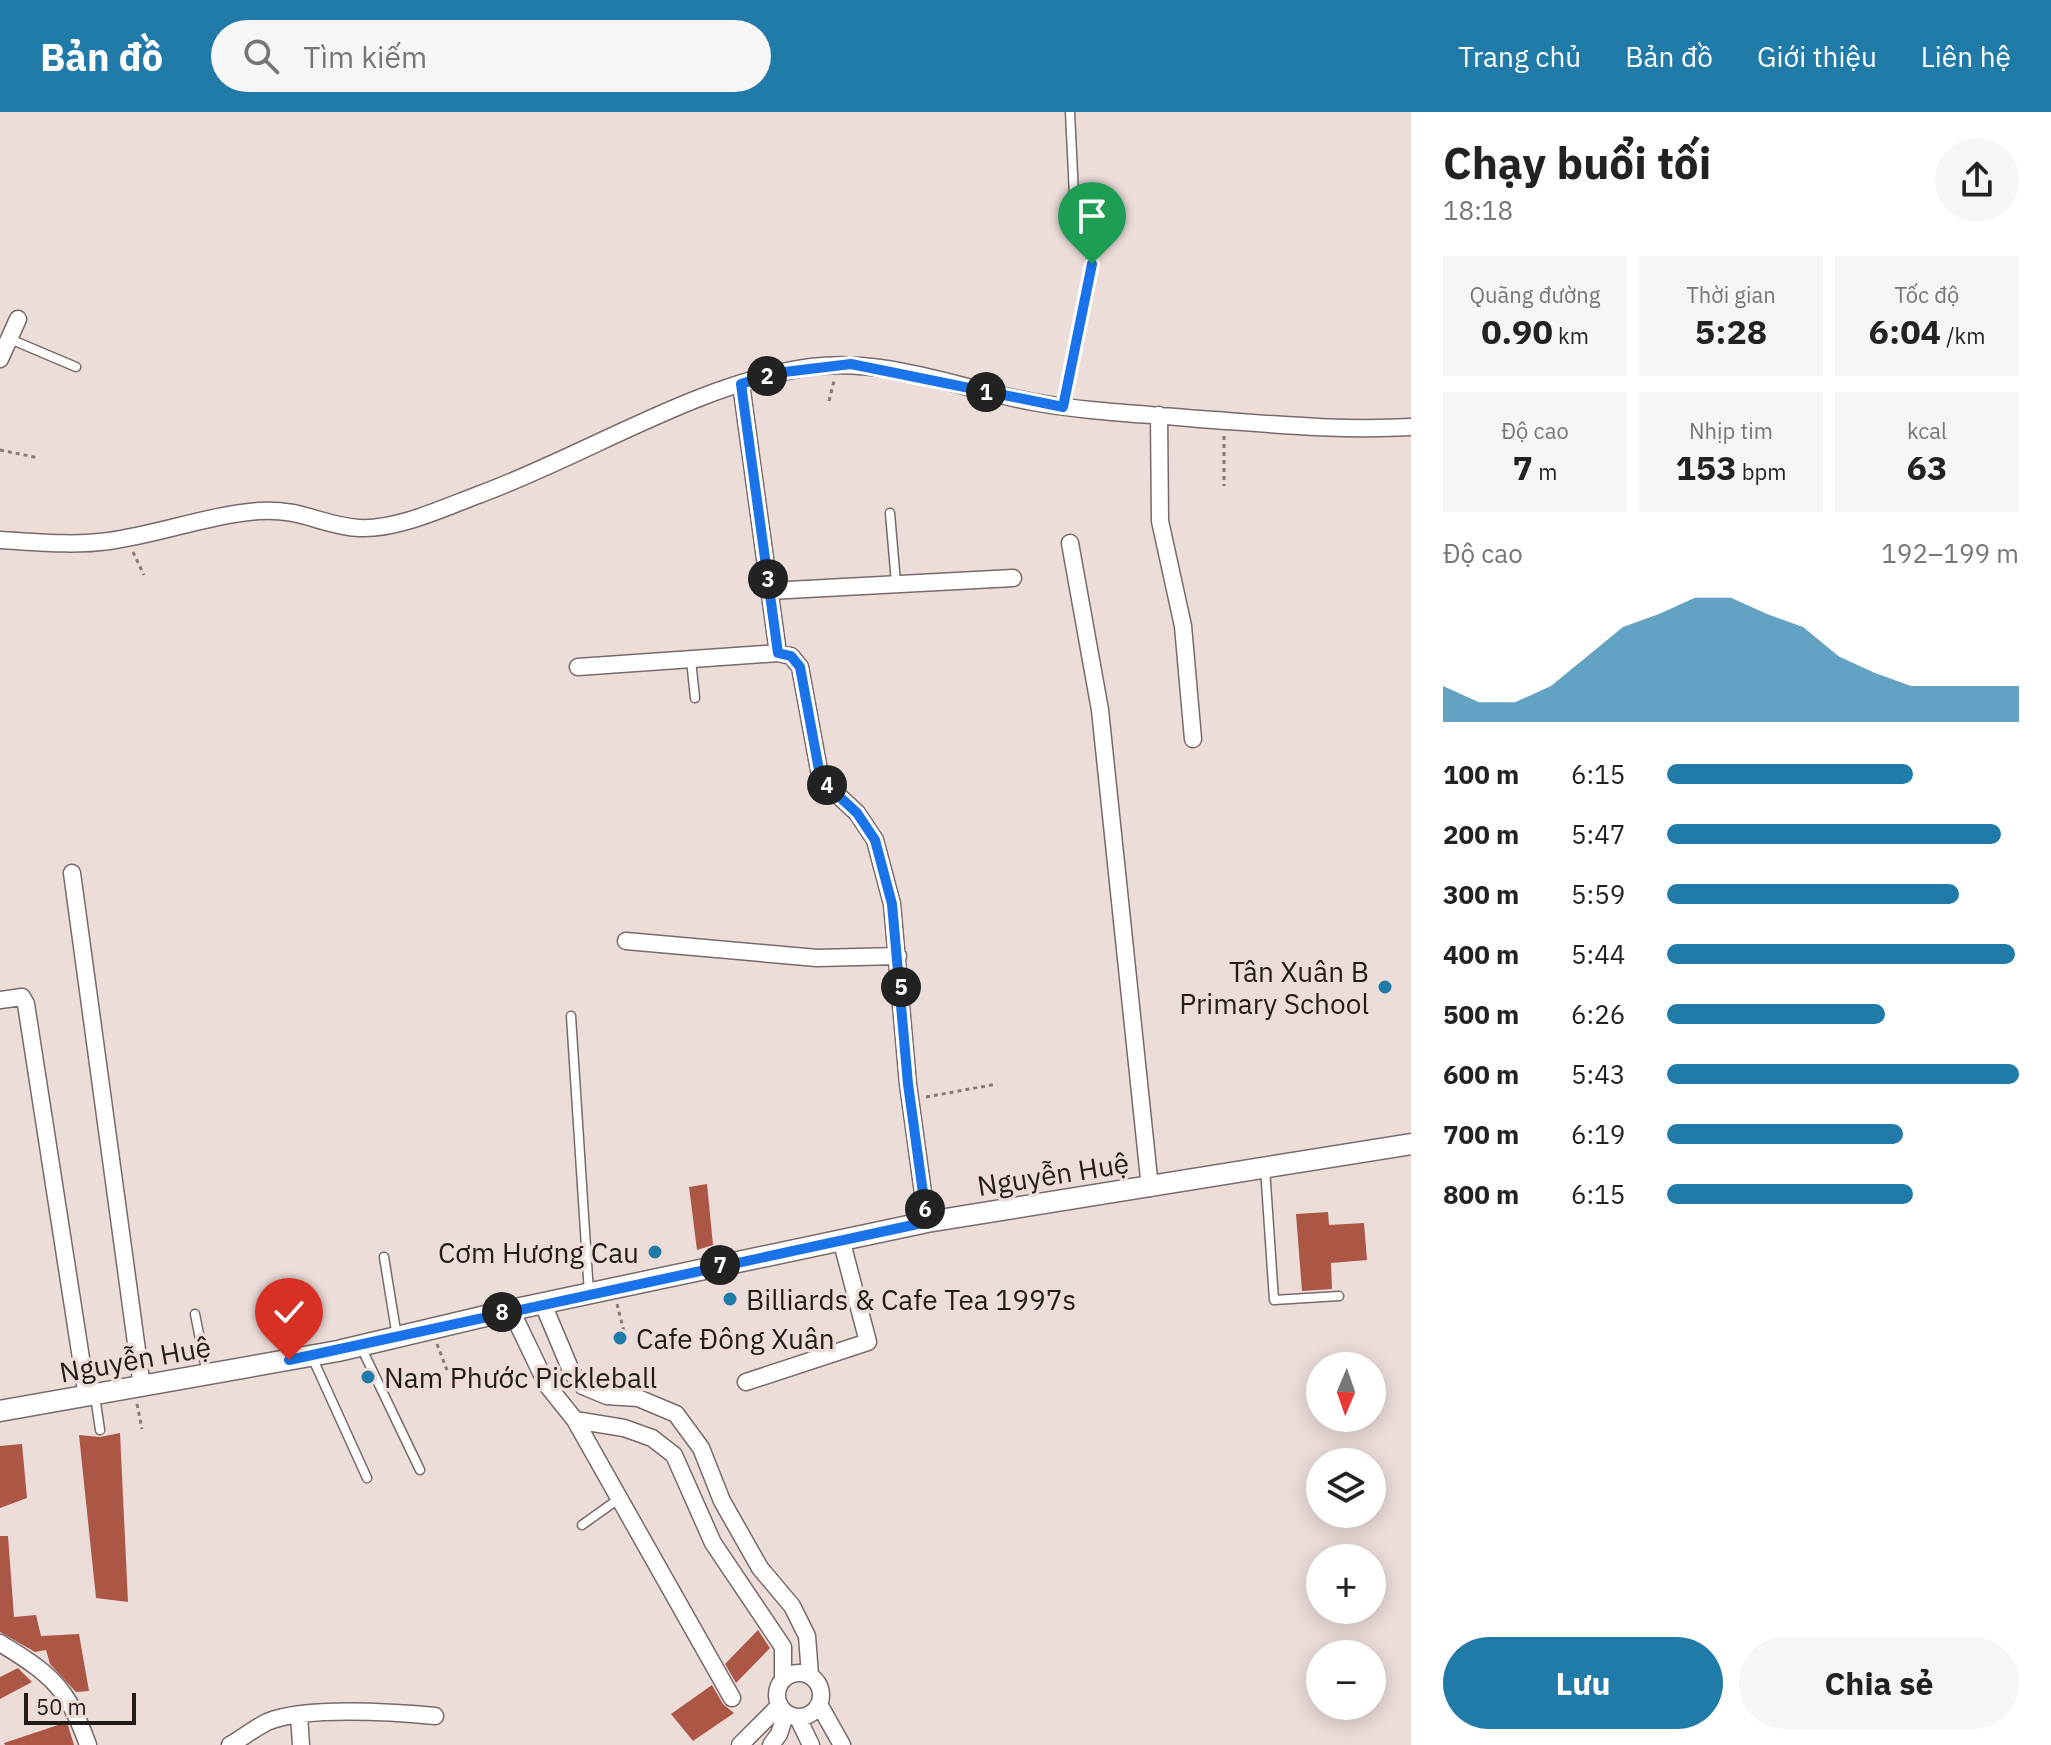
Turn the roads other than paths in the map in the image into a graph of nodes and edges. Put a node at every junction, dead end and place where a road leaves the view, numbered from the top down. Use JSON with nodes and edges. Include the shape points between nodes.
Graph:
{"nodes":[{"id":1,"x":1070,"y":112,"type":"edge"},
{"id":2,"x":18,"y":319,"type":"dead end"},
{"id":3,"x":9,"y":339,"type":"junction"},
{"id":4,"x":0,"y":359,"type":"edge"},
{"id":5,"x":76,"y":367,"type":"dead end"},
{"id":6,"x":741,"y":384,"type":"junction"},
{"id":7,"x":1063,"y":407,"type":"junction"},
{"id":8,"x":1159,"y":415,"type":"junction"},
{"id":9,"x":1411,"y":427,"type":"edge"},
{"id":10,"x":890,"y":513,"type":"dead end"},
{"id":11,"x":0,"y":540,"type":"edge"},
{"id":12,"x":1070,"y":543,"type":"dead end"},
{"id":13,"x":1013,"y":578,"type":"dead end"},
{"id":14,"x":896,"y":584,"type":"junction"},
{"id":15,"x":769,"y":591,"type":"junction"},
{"id":16,"x":778,"y":653,"type":"junction"},
{"id":17,"x":690,"y":659,"type":"junction"},
{"id":18,"x":578,"y":667,"type":"dead end"},
{"id":19,"x":695,"y":698,"type":"dead end"},
{"id":20,"x":1193,"y":739,"type":"dead end"},
{"id":21,"x":72,"y":873,"type":"dead end"},
{"id":22,"x":626,"y":941,"type":"dead end"},
{"id":23,"x":898,"y":956,"type":"junction"},
{"id":24,"x":0,"y":1000,"type":"edge"},
{"id":25,"x":571,"y":1016,"type":"dead end"},
{"id":26,"x":1411,"y":1144,"type":"edge"},
{"id":27,"x":1265,"y":1168,"type":"junction"},
{"id":28,"x":1150,"y":1188,"type":"junction"},
{"id":29,"x":927,"y":1222,"type":"junction"},
{"id":30,"x":841,"y":1239,"type":"junction"},
{"id":31,"x":384,"y":1257,"type":"dead end"},
{"id":32,"x":589,"y":1294,"type":"junction"},
{"id":33,"x":1339,"y":1296,"type":"dead end"},
{"id":34,"x":277,"y":1301,"type":"dead end"},
{"id":35,"x":543,"y":1304,"type":"junction"},
{"id":36,"x":511,"y":1310,"type":"junction"},
{"id":37,"x":195,"y":1314,"type":"dead end"},
{"id":38,"x":397,"y":1337,"type":"junction"},
{"id":39,"x":361,"y":1346,"type":"junction"},
{"id":40,"x":311,"y":1356,"type":"junction"},
{"id":41,"x":289,"y":1360,"type":"junction"},
{"id":42,"x":207,"y":1375,"type":"junction"},
{"id":43,"x":746,"y":1382,"type":"dead end"},
{"id":44,"x":138,"y":1388,"type":"junction"},
{"id":45,"x":91,"y":1396,"type":"junction"},
{"id":46,"x":0,"y":1411,"type":"edge"},
{"id":47,"x":575,"y":1420,"type":"junction"},
{"id":48,"x":100,"y":1430,"type":"dead end"},
{"id":49,"x":420,"y":1470,"type":"dead end"},
{"id":50,"x":367,"y":1478,"type":"dead end"},
{"id":51,"x":617,"y":1500,"type":"junction"},
{"id":52,"x":582,"y":1525,"type":"dead end"},
{"id":53,"x":0,"y":1643,"type":"edge"},
{"id":54,"x":810,"y":1675,"type":"junction"},
{"id":55,"x":783,"y":1680,"type":"junction"},
{"id":56,"x":732,"y":1698,"type":"dead end"},
{"id":57,"x":820,"y":1706,"type":"junction"},
{"id":58,"x":788,"y":1712,"type":"junction"},
{"id":59,"x":299,"y":1715,"type":"junction"},
{"id":60,"x":435,"y":1716,"type":"dead end"},
{"id":61,"x":88,"y":1745,"type":"edge"},
{"id":62,"x":230,"y":1745,"type":"edge"},
{"id":63,"x":301,"y":1745,"type":"edge"},
{"id":64,"x":740,"y":1745,"type":"edge"},
{"id":65,"x":771,"y":1745,"type":"edge"},
{"id":66,"x":811,"y":1745,"type":"edge"},
{"id":67,"x":842,"y":1745,"type":"edge"}],
"edges":[{"from":1,"to":7,"type":"lane","via":[[1075,216],[1094,244]]},
{"from":2,"to":3,"type":"street"},
{"from":3,"to":4,"type":"street"},
{"from":3,"to":5,"type":"lane"},
{"from":6,"to":7,"type":"street","via":[[776,373],[878,367]]},
{"from":6,"to":11,"type":"street","via":[[497,488],[397,522],[363,529],[301,512],[264,511],[210,516],[126,538]]},
{"from":6,"to":15,"type":"street"},
{"from":7,"to":8,"type":"street"},
{"from":8,"to":9,"type":"street","via":[[1356,430]]},
{"from":8,"to":20,"type":"street","via":[[1160,521],[1183,626]]},
{"from":10,"to":14,"type":"lane"},
{"from":12,"to":28,"type":"street","via":[[1100,710]]},
{"from":13,"to":14,"type":"street"},
{"from":14,"to":15,"type":"street"},
{"from":15,"to":16,"type":"street"},
{"from":16,"to":17,"type":"street"},
{"from":16,"to":23,"type":"street","via":[[791,656],[800,667],[819,770],[875,840],[892,904]]},
{"from":17,"to":18,"type":"street"},
{"from":17,"to":19,"type":"lane"},
{"from":21,"to":44,"type":"street"},
{"from":22,"to":23,"type":"street","via":[[817,958]]},
{"from":23,"to":29,"type":"street"},
{"from":24,"to":45,"type":"street","via":[[22,997],[26,1004]]},
{"from":25,"to":32,"type":"lane"},
{"from":26,"to":27,"type":"street","name":"Nguyễn Huệ"},
{"from":27,"to":28,"type":"street","name":"Nguyễn Huệ"},
{"from":27,"to":33,"type":"lane","via":[[1274,1300]]},
{"from":28,"to":29,"type":"street","name":"Nguyễn Huệ"},
{"from":29,"to":30,"type":"street","name":"Nguyễn Huệ"},
{"from":30,"to":32,"type":"street","name":"Nguyễn Huệ"},
{"from":30,"to":43,"type":"street","via":[[868,1342]]},
{"from":31,"to":38,"type":"lane"},
{"from":32,"to":35,"type":"street","name":"Nguyễn Huệ"},
{"from":34,"to":41,"type":"lane"},
{"from":35,"to":36,"type":"street","name":"Nguyễn Huệ"},
{"from":35,"to":54,"type":"street","via":[[572,1373],[583,1386],[607,1396],[638,1398],[676,1414],[701,1448],[722,1501],[807,1636]]},
{"from":36,"to":38,"type":"street","name":"Nguyễn Huệ"},
{"from":36,"to":47,"type":"street","via":[[547,1385]]},
{"from":37,"to":42,"type":"lane"},
{"from":38,"to":39,"type":"street","name":"Nguyễn Huệ"},
{"from":39,"to":40,"type":"street","name":"Nguyễn Huệ"},
{"from":39,"to":49,"type":"lane"},
{"from":40,"to":41,"type":"street","name":"Nguyễn Huệ"},
{"from":40,"to":50,"type":"lane"},
{"from":41,"to":42,"type":"street","name":"Nguyễn Huệ"},
{"from":42,"to":44,"type":"street","name":"Nguyễn Huệ"},
{"from":44,"to":45,"type":"street","name":"Nguyễn Huệ"},
{"from":45,"to":46,"type":"street","name":"Nguyễn Huệ"},
{"from":45,"to":48,"type":"lane"},
{"from":47,"to":51,"type":"street"},
{"from":47,"to":55,"type":"street","via":[[624,1428],[652,1438],[674,1455],[713,1543],[783,1647]]},
{"from":51,"to":52,"type":"lane"},
{"from":51,"to":56,"type":"street"},
{"from":53,"to":61,"type":"street","via":[[65,1692]]},
{"from":54,"to":55,"type":"street","via":[[796,1673]]},
{"from":54,"to":57,"type":"street","via":[[820,1685]]},
{"from":55,"to":58,"type":"street","via":[[777,1692]]},
{"from":57,"to":58,"type":"street","via":[[810,1715]]},
{"from":57,"to":67,"type":"street"},
{"from":58,"to":64,"type":"street"},
{"from":58,"to":65,"type":"street"},
{"from":58,"to":66,"type":"street"},
{"from":59,"to":60,"type":"street"},
{"from":59,"to":62,"type":"street","via":[[267,1722]]},
{"from":59,"to":63,"type":"street"}]}
